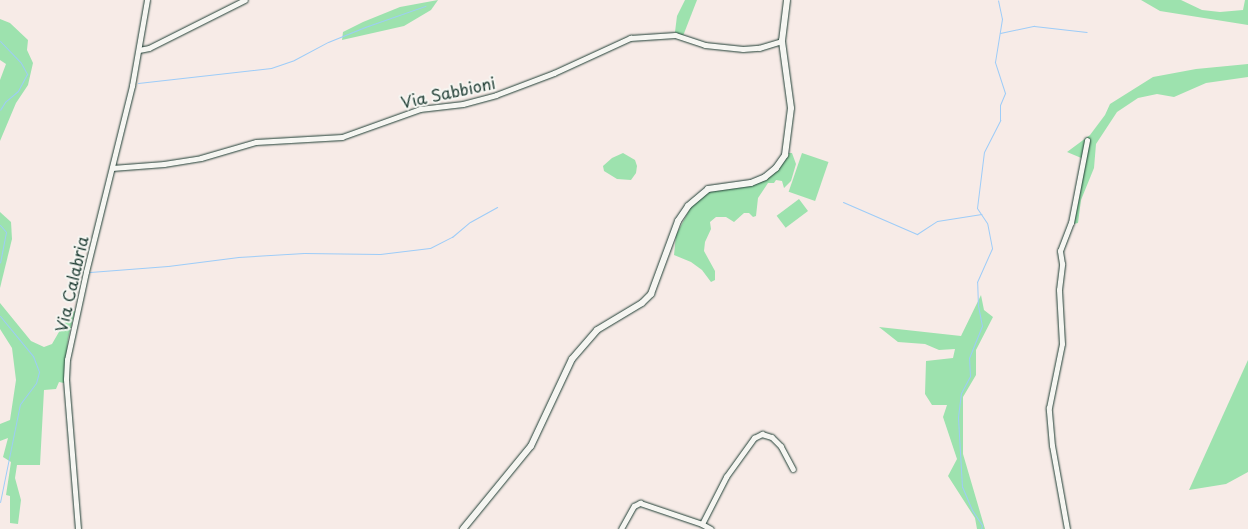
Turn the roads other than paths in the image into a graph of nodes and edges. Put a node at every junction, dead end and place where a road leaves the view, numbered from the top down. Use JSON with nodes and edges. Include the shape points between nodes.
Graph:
{"nodes":[{"id":1,"x":147,"y":0,"type":"edge"},
{"id":2,"x":245,"y":0,"type":"edge"},
{"id":3,"x":787,"y":0,"type":"edge"},
{"id":4,"x":782,"y":41,"type":"junction"},
{"id":5,"x":139,"y":50,"type":"junction"},
{"id":6,"x":1087,"y":140,"type":"dead end"},
{"id":7,"x":112,"y":168,"type":"junction"},
{"id":8,"x":792,"y":469,"type":"dead end"},
{"id":9,"x":702,"y":524,"type":"junction"},
{"id":10,"x":78,"y":529,"type":"edge"},
{"id":11,"x":463,"y":529,"type":"edge"},
{"id":12,"x":622,"y":529,"type":"edge"},
{"id":13,"x":711,"y":529,"type":"edge"},
{"id":14,"x":1067,"y":529,"type":"edge"}],
"edges":[{"from":1,"to":5,"type":"street","name":"Via Calabria"},
{"from":2,"to":5,"type":"street"},
{"from":3,"to":4,"type":"main road"},
{"from":4,"to":7,"type":"street","name":"Via Sabbioni","via":[[743,49],[705,45],[675,34],[630,38],[496,95],[463,104],[420,108],[342,137],[256,142],[201,158]]},
{"from":4,"to":11,"type":"main road","via":[[791,108],[785,156],[765,177],[751,183],[708,189],[688,206],[678,221],[651,294],[597,330],[572,360],[531,446]]},
{"from":5,"to":7,"type":"street","name":"Via Calabria"},
{"from":6,"to":14,"type":"street","via":[[1071,223],[1060,251],[1062,344],[1049,408],[1052,446]]},
{"from":7,"to":10,"type":"street","name":"Via Calabria","via":[[67,360]]},
{"from":8,"to":9,"type":"street","via":[[781,446],[772,437],[762,434],[754,438],[726,477]]},
{"from":9,"to":12,"type":"street","via":[[640,503],[634,506]]},
{"from":9,"to":13,"type":"street"}]}
